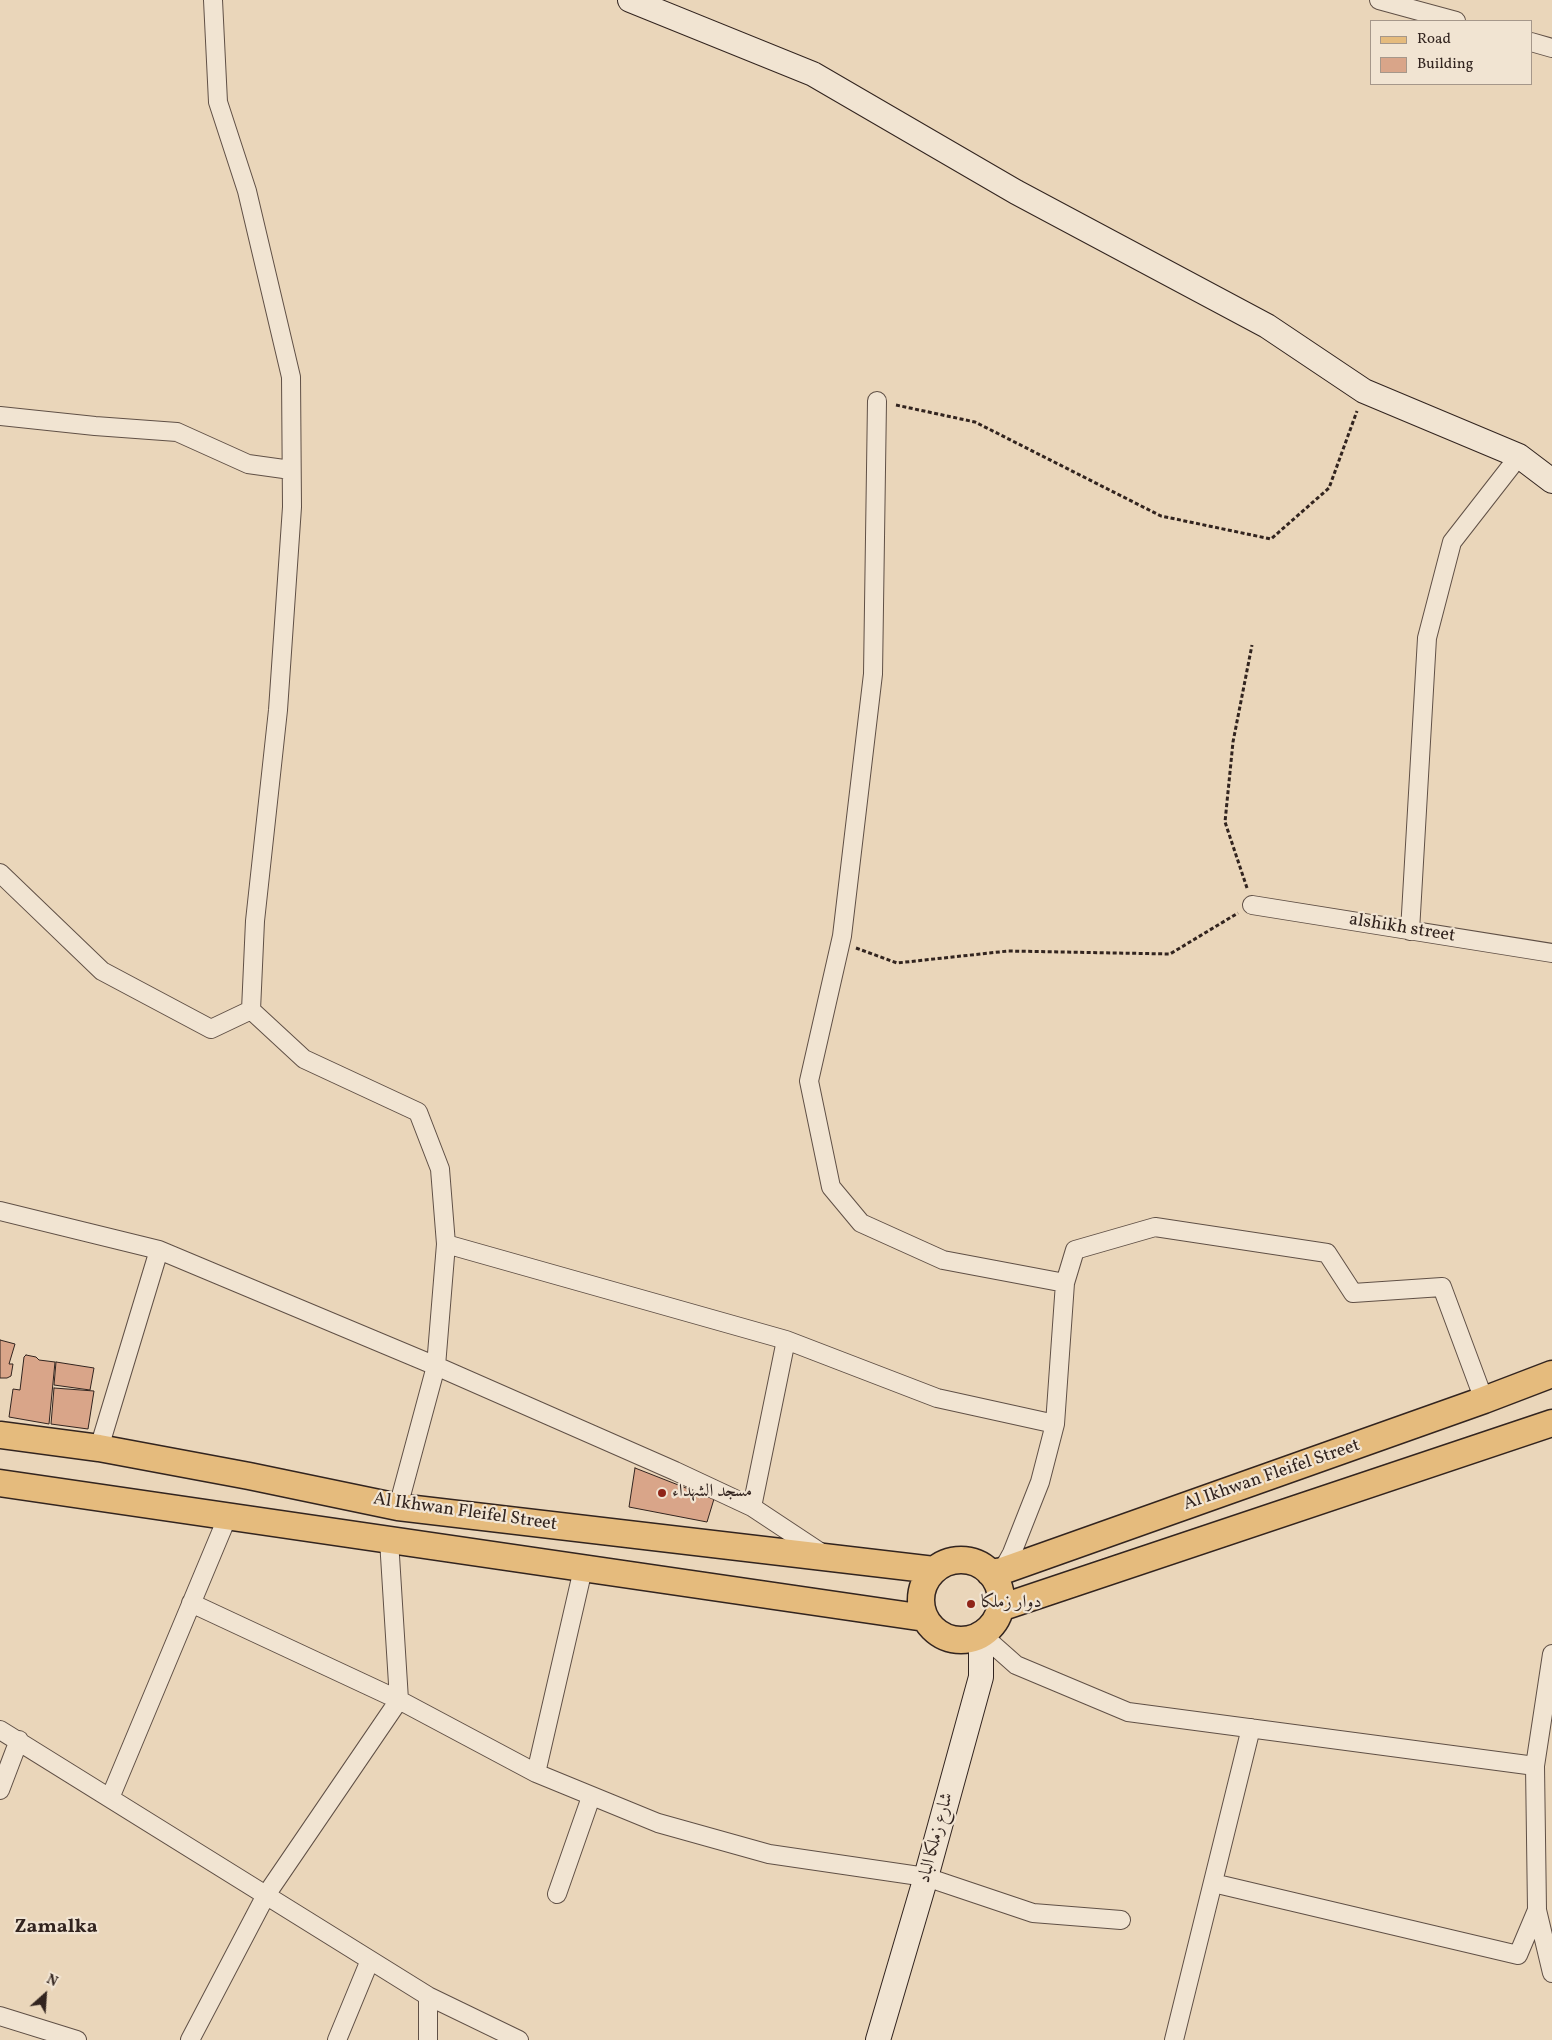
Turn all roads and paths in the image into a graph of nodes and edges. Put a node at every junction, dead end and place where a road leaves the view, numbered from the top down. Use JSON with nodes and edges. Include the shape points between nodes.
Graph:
{"nodes":[{"id":1,"x":212,"y":0,"type":"edge"},
{"id":2,"x":630,"y":0,"type":"edge"},
{"id":3,"x":1379,"y":0,"type":"edge"},
{"id":4,"x":1452,"y":20,"type":"edge"},
{"id":5,"x":1532,"y":42,"type":"edge"},
{"id":6,"x":1552,"y":48,"type":"edge"},
{"id":7,"x":1364,"y":391,"type":"junction"},
{"id":8,"x":878,"y":401,"type":"joint"},
{"id":9,"x":0,"y":416,"type":"edge"},
{"id":10,"x":1519,"y":456,"type":"junction"},
{"id":11,"x":292,"y":470,"type":"junction"},
{"id":12,"x":1552,"y":481,"type":"edge"},
{"id":13,"x":1252,"y":645,"type":"dead end"},
{"id":14,"x":0,"y":873,"type":"edge"},
{"id":15,"x":1252,"y":904,"type":"junction"},
{"id":16,"x":1410,"y":931,"type":"junction"},
{"id":17,"x":841,"y":942,"type":"junction"},
{"id":18,"x":1552,"y":953,"type":"edge"},
{"id":19,"x":251,"y":1010,"type":"junction"},
{"id":20,"x":0,"y":1211,"type":"edge"},
{"id":21,"x":446,"y":1244,"type":"junction"},
{"id":22,"x":158,"y":1250,"type":"junction"},
{"id":23,"x":1065,"y":1283,"type":"junction"},
{"id":24,"x":786,"y":1340,"type":"junction"},
{"id":25,"x":436,"y":1366,"type":"junction"},
{"id":26,"x":1552,"y":1374,"type":"edge"},
{"id":27,"x":1484,"y":1400,"type":"junction"},
{"id":28,"x":1552,"y":1423,"type":"edge"},
{"id":29,"x":1055,"y":1424,"type":"junction"},
{"id":30,"x":0,"y":1435,"type":"edge"},
{"id":31,"x":99,"y":1448,"type":"junction"},
{"id":32,"x":0,"y":1483,"type":"edge"},
{"id":33,"x":398,"y":1507,"type":"junction"},
{"id":34,"x":752,"y":1507,"type":"junction"},
{"id":35,"x":227,"y":1518,"type":"junction"},
{"id":36,"x":389,"y":1540,"type":"junction"},
{"id":37,"x":826,"y":1557,"type":"junction"},
{"id":38,"x":583,"y":1569,"type":"junction"},
{"id":39,"x":934,"y":1570,"type":"junction"},
{"id":40,"x":996,"y":1572,"type":"junction"},
{"id":41,"x":191,"y":1603,"type":"junction"},
{"id":42,"x":1000,"y":1608,"type":"junction"},
{"id":43,"x":925,"y":1618,"type":"junction"},
{"id":44,"x":981,"y":1634,"type":"junction"},
{"id":45,"x":1552,"y":1654,"type":"edge"},
{"id":46,"x":399,"y":1700,"type":"junction"},
{"id":47,"x":1251,"y":1728,"type":"junction"},
{"id":48,"x":0,"y":1730,"type":"edge"},
{"id":49,"x":19,"y":1740,"type":"junction"},
{"id":50,"x":1535,"y":1766,"type":"junction"},
{"id":51,"x":536,"y":1773,"type":"junction"},
{"id":52,"x":0,"y":1790,"type":"edge"},
{"id":53,"x":591,"y":1797,"type":"junction"},
{"id":54,"x":110,"y":1798,"type":"junction"},
{"id":55,"x":926,"y":1877,"type":"junction"},
{"id":56,"x":1213,"y":1883,"type":"junction"},
{"id":57,"x":557,"y":1894,"type":"dead end"},
{"id":58,"x":266,"y":1895,"type":"junction"},
{"id":59,"x":1537,"y":1910,"type":"junction"},
{"id":60,"x":1121,"y":1920,"type":"dead end"},
{"id":61,"x":370,"y":1960,"type":"junction"},
{"id":62,"x":1552,"y":1973,"type":"edge"},
{"id":63,"x":428,"y":1996,"type":"junction"},
{"id":64,"x":0,"y":2016,"type":"edge"},
{"id":65,"x":76,"y":2040,"type":"edge"},
{"id":66,"x":190,"y":2040,"type":"edge"},
{"id":67,"x":337,"y":2040,"type":"edge"},
{"id":68,"x":428,"y":2040,"type":"edge"},
{"id":69,"x":519,"y":2040,"type":"edge"},
{"id":70,"x":878,"y":2040,"type":"edge"},
{"id":71,"x":1174,"y":2040,"type":"edge"}],
"edges":[{"from":1,"to":11,"type":"street","via":[[218,102],[247,191],[291,376]]},
{"from":2,"to":7,"type":"street","via":[[813,74],[1016,192],[1267,326]]},
{"from":3,"to":4,"type":"street"},
{"from":5,"to":6,"type":"street"},
{"from":7,"to":8,"type":"path","via":[[1329,488],[1271,539],[1161,516],[975,422]]},
{"from":7,"to":10,"type":"street"},
{"from":8,"to":17,"type":"street","via":[[873,674]]},
{"from":9,"to":11,"type":"street","via":[[177,432],[248,464]]},
{"from":10,"to":12,"type":"street"},
{"from":10,"to":16,"type":"street","via":[[1452,542],[1427,638]]},
{"from":11,"to":19,"type":"street","via":[[279,700],[255,921]]},
{"from":13,"to":15,"type":"path","via":[[1233,742],[1225,822]]},
{"from":14,"to":19,"type":"street","via":[[102,971],[211,1029]]},
{"from":15,"to":16,"type":"street","name":"alshikh street"},
{"from":15,"to":17,"type":"path","via":[[1170,954],[1008,951],[898,963]]},
{"from":16,"to":18,"type":"street","name":"alshikh street"},
{"from":17,"to":23,"type":"street","via":[[809,1081],[831,1187],[861,1223],[943,1260]]},
{"from":19,"to":21,"type":"street","via":[[304,1059],[418,1112],[440,1169]]},
{"from":20,"to":22,"type":"street"},
{"from":21,"to":24,"type":"street"},
{"from":21,"to":25,"type":"street"},
{"from":22,"to":25,"type":"street"},
{"from":22,"to":31,"type":"street"},
{"from":23,"to":27,"type":"street","via":[[1075,1250],[1154,1227],[1327,1253],[1353,1293],[1442,1287]]},
{"from":23,"to":29,"type":"street"},
{"from":24,"to":29,"type":"street","via":[[937,1398]]},
{"from":24,"to":34,"type":"street"},
{"from":25,"to":33,"type":"street"},
{"from":25,"to":34,"type":"street"},
{"from":26,"to":27,"type":"main road","name":"Al Ikhwan Fleifel Street"},
{"from":27,"to":40,"type":"main road","name":"Al Ikhwan Fleifel Street"},
{"from":28,"to":42,"type":"main road"},
{"from":29,"to":40,"type":"street","via":[[1040,1482],[1012,1553]]},
{"from":30,"to":31,"type":"main road","name":"Al Ikhwan Fleifel Street"},
{"from":31,"to":33,"type":"main road","name":"Al Ikhwan Fleifel Street"},
{"from":32,"to":35,"type":"main road","name":"Al Ikhwan Fleifel Street"},
{"from":33,"to":37,"type":"main road","name":"Al Ikhwan Fleifel Street"},
{"from":34,"to":37,"type":"street"},
{"from":35,"to":36,"type":"main road","name":"Al Ikhwan Fleifel Street"},
{"from":35,"to":41,"type":"street"},
{"from":36,"to":38,"type":"main road","name":"Al Ikhwan Fleifel Street"},
{"from":36,"to":46,"type":"street"},
{"from":37,"to":39,"type":"main road","name":"Al Ikhwan Fleifel Street"},
{"from":38,"to":43,"type":"main road","name":"Al Ikhwan Fleifel Street"},
{"from":38,"to":51,"type":"street"},
{"from":39,"to":40,"type":"main road","via":[[956,1560],[969,1561]]},
{"from":39,"to":43,"type":"main road","via":[[921,1593]]},
{"from":40,"to":42,"type":"main road"},
{"from":41,"to":46,"type":"street"},
{"from":41,"to":54,"type":"street"},
{"from":42,"to":44,"type":"main road","via":[[990,1627]]},
{"from":43,"to":44,"type":"main road","via":[[931,1627],[950,1639],[972,1639]]},
{"from":44,"to":47,"type":"street","via":[[1016,1665],[1128,1712]]},
{"from":44,"to":55,"type":"street","name":"شارع زملكا الباد","via":[[981,1677]]},
{"from":45,"to":50,"type":"street"},
{"from":46,"to":51,"type":"street"},
{"from":46,"to":58,"type":"street"},
{"from":47,"to":50,"type":"street"},
{"from":47,"to":56,"type":"street"},
{"from":48,"to":49,"type":"street"},
{"from":49,"to":52,"type":"street"},
{"from":49,"to":54,"type":"street"},
{"from":50,"to":59,"type":"street"},
{"from":51,"to":53,"type":"street"},
{"from":53,"to":55,"type":"street","via":[[658,1823],[769,1854]]},
{"from":53,"to":57,"type":"street"},
{"from":54,"to":58,"type":"street"},
{"from":55,"to":60,"type":"street","via":[[1033,1913]]},
{"from":55,"to":70,"type":"street","name":"شارع زملكا الباد"},
{"from":56,"to":59,"type":"street","via":[[1518,1955]]},
{"from":56,"to":71,"type":"street"},
{"from":58,"to":61,"type":"street"},
{"from":58,"to":66,"type":"street"},
{"from":59,"to":62,"type":"street"},
{"from":61,"to":63,"type":"street"},
{"from":61,"to":67,"type":"street"},
{"from":63,"to":68,"type":"street"},
{"from":63,"to":69,"type":"street"},
{"from":64,"to":65,"type":"street"}]}
